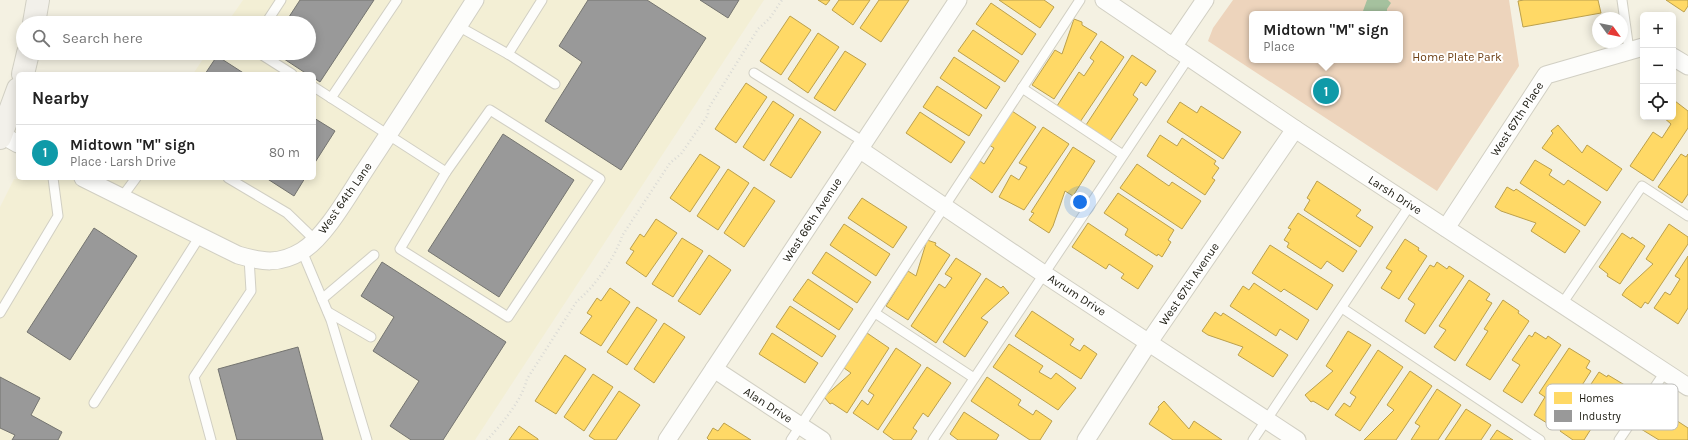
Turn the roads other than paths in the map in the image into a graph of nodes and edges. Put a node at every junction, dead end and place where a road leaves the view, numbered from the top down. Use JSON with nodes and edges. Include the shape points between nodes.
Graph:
{"nodes":[{"id":1,"x":38,"y":0,"type":"edge"},
{"id":2,"x":281,"y":0,"type":"edge"},
{"id":3,"x":397,"y":0,"type":"edge"},
{"id":4,"x":475,"y":0,"type":"edge"},
{"id":5,"x":542,"y":0,"type":"edge"},
{"id":6,"x":958,"y":0,"type":"edge"},
{"id":7,"x":1080,"y":0,"type":"edge"},
{"id":8,"x":1104,"y":0,"type":"edge"},
{"id":9,"x":1205,"y":0,"type":"edge"},
{"id":10,"x":1622,"y":0,"type":"edge"},
{"id":11,"x":35,"y":16,"type":"edge"},
{"id":12,"x":271,"y":16,"type":"edge"},
{"id":13,"x":458,"y":26,"type":"junction"},
{"id":14,"x":1173,"y":47,"type":"junction"},
{"id":15,"x":1636,"y":48,"type":"edge"},
{"id":16,"x":508,"y":54,"type":"junction"},
{"id":17,"x":1190,"y":57,"type":"junction"},
{"id":18,"x":1676,"y":59,"type":"edge"},
{"id":19,"x":26,"y":60,"type":"edge"},
{"id":20,"x":270,"y":60,"type":"edge"},
{"id":21,"x":1688,"y":66,"type":"edge"},
{"id":22,"x":23,"y":72,"type":"edge"},
{"id":23,"x":289,"y":72,"type":"edge"},
{"id":24,"x":754,"y":73,"type":"dead end"},
{"id":25,"x":555,"y":84,"type":"dead end"},
{"id":26,"x":1022,"y":88,"type":"junction"},
{"id":27,"x":316,"y":89,"type":"edge"},
{"id":28,"x":16,"y":97,"type":"edge"},
{"id":29,"x":331,"y":98,"type":"junction"},
{"id":30,"x":1295,"y":129,"type":"junction"},
{"id":31,"x":389,"y":134,"type":"junction"},
{"id":32,"x":5,"y":138,"type":"edge"},
{"id":33,"x":861,"y":146,"type":"junction"},
{"id":34,"x":1122,"y":156,"type":"junction"},
{"id":35,"x":446,"y":172,"type":"junction"},
{"id":36,"x":53,"y":180,"type":"edge"},
{"id":37,"x":87,"y":180,"type":"edge"},
{"id":38,"x":135,"y":180,"type":"edge"},
{"id":39,"x":231,"y":180,"type":"edge"},
{"id":40,"x":122,"y":198,"type":"junction"},
{"id":41,"x":1410,"y":205,"type":"junction"},
{"id":42,"x":944,"y":206,"type":"junction"},
{"id":43,"x":1688,"y":216,"type":"edge"},
{"id":44,"x":1446,"y":228,"type":"junction"},
{"id":45,"x":200,"y":236,"type":"junction"},
{"id":46,"x":308,"y":246,"type":"junction"},
{"id":47,"x":374,"y":255,"type":"dead end"},
{"id":48,"x":249,"y":258,"type":"junction"},
{"id":49,"x":1044,"y":274,"type":"junction"},
{"id":50,"x":322,"y":299,"type":"junction"},
{"id":51,"x":1562,"y":304,"type":"junction"},
{"id":52,"x":1342,"y":308,"type":"junction"},
{"id":53,"x":328,"y":312,"type":"junction"},
{"id":54,"x":0,"y":313,"type":"edge"},
{"id":55,"x":875,"y":313,"type":"junction"},
{"id":56,"x":371,"y":337,"type":"dead end"},
{"id":57,"x":1150,"y":342,"type":"junction"},
{"id":58,"x":714,"y":369,"type":"junction"},
{"id":59,"x":1665,"y":372,"type":"junction"},
{"id":60,"x":974,"y":378,"type":"junction"},
{"id":61,"x":1657,"y":384,"type":"edge"},
{"id":62,"x":1688,"y":388,"type":"edge"},
{"id":63,"x":94,"y":403,"type":"dead end"},
{"id":64,"x":1267,"y":420,"type":"junction"},
{"id":65,"x":801,"y":426,"type":"junction"},
{"id":66,"x":1626,"y":430,"type":"edge"},
{"id":67,"x":211,"y":440,"type":"edge"},
{"id":68,"x":367,"y":440,"type":"edge"},
{"id":69,"x":667,"y":440,"type":"edge"},
{"id":70,"x":791,"y":440,"type":"edge"},
{"id":71,"x":822,"y":440,"type":"edge"},
{"id":72,"x":933,"y":440,"type":"edge"},
{"id":73,"x":1086,"y":440,"type":"edge"},
{"id":74,"x":1253,"y":440,"type":"edge"},
{"id":75,"x":1297,"y":440,"type":"edge"},
{"id":76,"x":1540,"y":440,"type":"edge"},
{"id":77,"x":1619,"y":440,"type":"edge"}],
"edges":[{"from":1,"to":11,"type":"street"},
{"from":2,"to":12,"type":"lane"},
{"from":3,"to":29,"type":"lane"},
{"from":4,"to":13,"type":"street","name":"West 64th Lane"},
{"from":5,"to":16,"type":"lane"},
{"from":6,"to":33,"type":"street","name":"West 66th Avenue"},
{"from":7,"to":26,"type":"lane"},
{"from":8,"to":14,"type":"street","name":"Larsh Drive"},
{"from":9,"to":14,"type":"street"},
{"from":10,"to":15,"type":"lane"},
{"from":13,"to":16,"type":"lane"},
{"from":13,"to":31,"type":"street","name":"West 64th Lane"},
{"from":14,"to":17,"type":"street","name":"Larsh Drive"},
{"from":15,"to":44,"type":"street","name":"West 67th Place","via":[[1546,75]]},
{"from":16,"to":25,"type":"lane"},
{"from":17,"to":30,"type":"street","name":"Larsh Drive"},
{"from":17,"to":34,"type":"lane"},
{"from":18,"to":21,"type":"street"},
{"from":19,"to":22,"type":"street"},
{"from":20,"to":23,"type":"lane"},
{"from":24,"to":33,"type":"lane"},
{"from":26,"to":34,"type":"lane"},
{"from":26,"to":42,"type":"lane"},
{"from":27,"to":29,"type":"lane"},
{"from":28,"to":32,"type":"street"},
{"from":29,"to":31,"type":"lane"},
{"from":30,"to":41,"type":"street","name":"Larsh Drive"},
{"from":30,"to":57,"type":"street","name":"West 67th Avenue"},
{"from":31,"to":35,"type":"lane"},
{"from":31,"to":46,"type":"street","name":"West 64th Lane","via":[[346,199]]},
{"from":33,"to":42,"type":"street","name":"Avrum Drive"},
{"from":33,"to":58,"type":"street","name":"West 66th Avenue"},
{"from":34,"to":49,"type":"lane"},
{"from":35,"to":35,"type":"lane","via":[[400,249],[508,317],[600,179],[490,110]]},
{"from":36,"to":54,"type":"lane","via":[[58,216]]},
{"from":37,"to":40,"type":"street"},
{"from":38,"to":40,"type":"lane"},
{"from":39,"to":46,"type":"lane","via":[[287,213]]},
{"from":40,"to":45,"type":"street"},
{"from":41,"to":44,"type":"street","name":"Larsh Drive"},
{"from":41,"to":52,"type":"lane"},
{"from":42,"to":49,"type":"street","name":"Avrum Drive"},
{"from":42,"to":55,"type":"lane"},
{"from":43,"to":51,"type":"lane","via":[[1642,186]]},
{"from":44,"to":51,"type":"street","name":"Larsh Drive"},
{"from":45,"to":48,"type":"street"},
{"from":45,"to":63,"type":"lane"},
{"from":46,"to":48,"type":"street","via":[[273,262]]},
{"from":46,"to":50,"type":"lane"},
{"from":47,"to":50,"type":"lane"},
{"from":48,"to":67,"type":"lane","via":[[251,291],[194,377]]},
{"from":49,"to":57,"type":"street","name":"Avrum Drive"},
{"from":49,"to":60,"type":"lane"},
{"from":50,"to":53,"type":"lane"},
{"from":51,"to":59,"type":"street","name":"Larsh Drive"},
{"from":52,"to":64,"type":"lane"},
{"from":52,"to":76,"type":"lane"},
{"from":53,"to":56,"type":"lane"},
{"from":53,"to":68,"type":"lane"},
{"from":55,"to":60,"type":"lane"},
{"from":55,"to":65,"type":"lane"},
{"from":57,"to":64,"type":"street","name":"Avrum Drive"},
{"from":57,"to":73,"type":"street","name":"West 67th Avenue"},
{"from":58,"to":65,"type":"street","name":"Alan Drive"},
{"from":58,"to":69,"type":"street","name":"West 66th Avenue"},
{"from":59,"to":61,"type":"lane"},
{"from":59,"to":62,"type":"street","name":"Larsh Drive"},
{"from":60,"to":72,"type":"lane"},
{"from":64,"to":74,"type":"lane"},
{"from":64,"to":75,"type":"street","name":"Avrum Drive"},
{"from":65,"to":70,"type":"lane"},
{"from":65,"to":71,"type":"street","name":"Alan Drive"},
{"from":66,"to":77,"type":"lane"}]}
